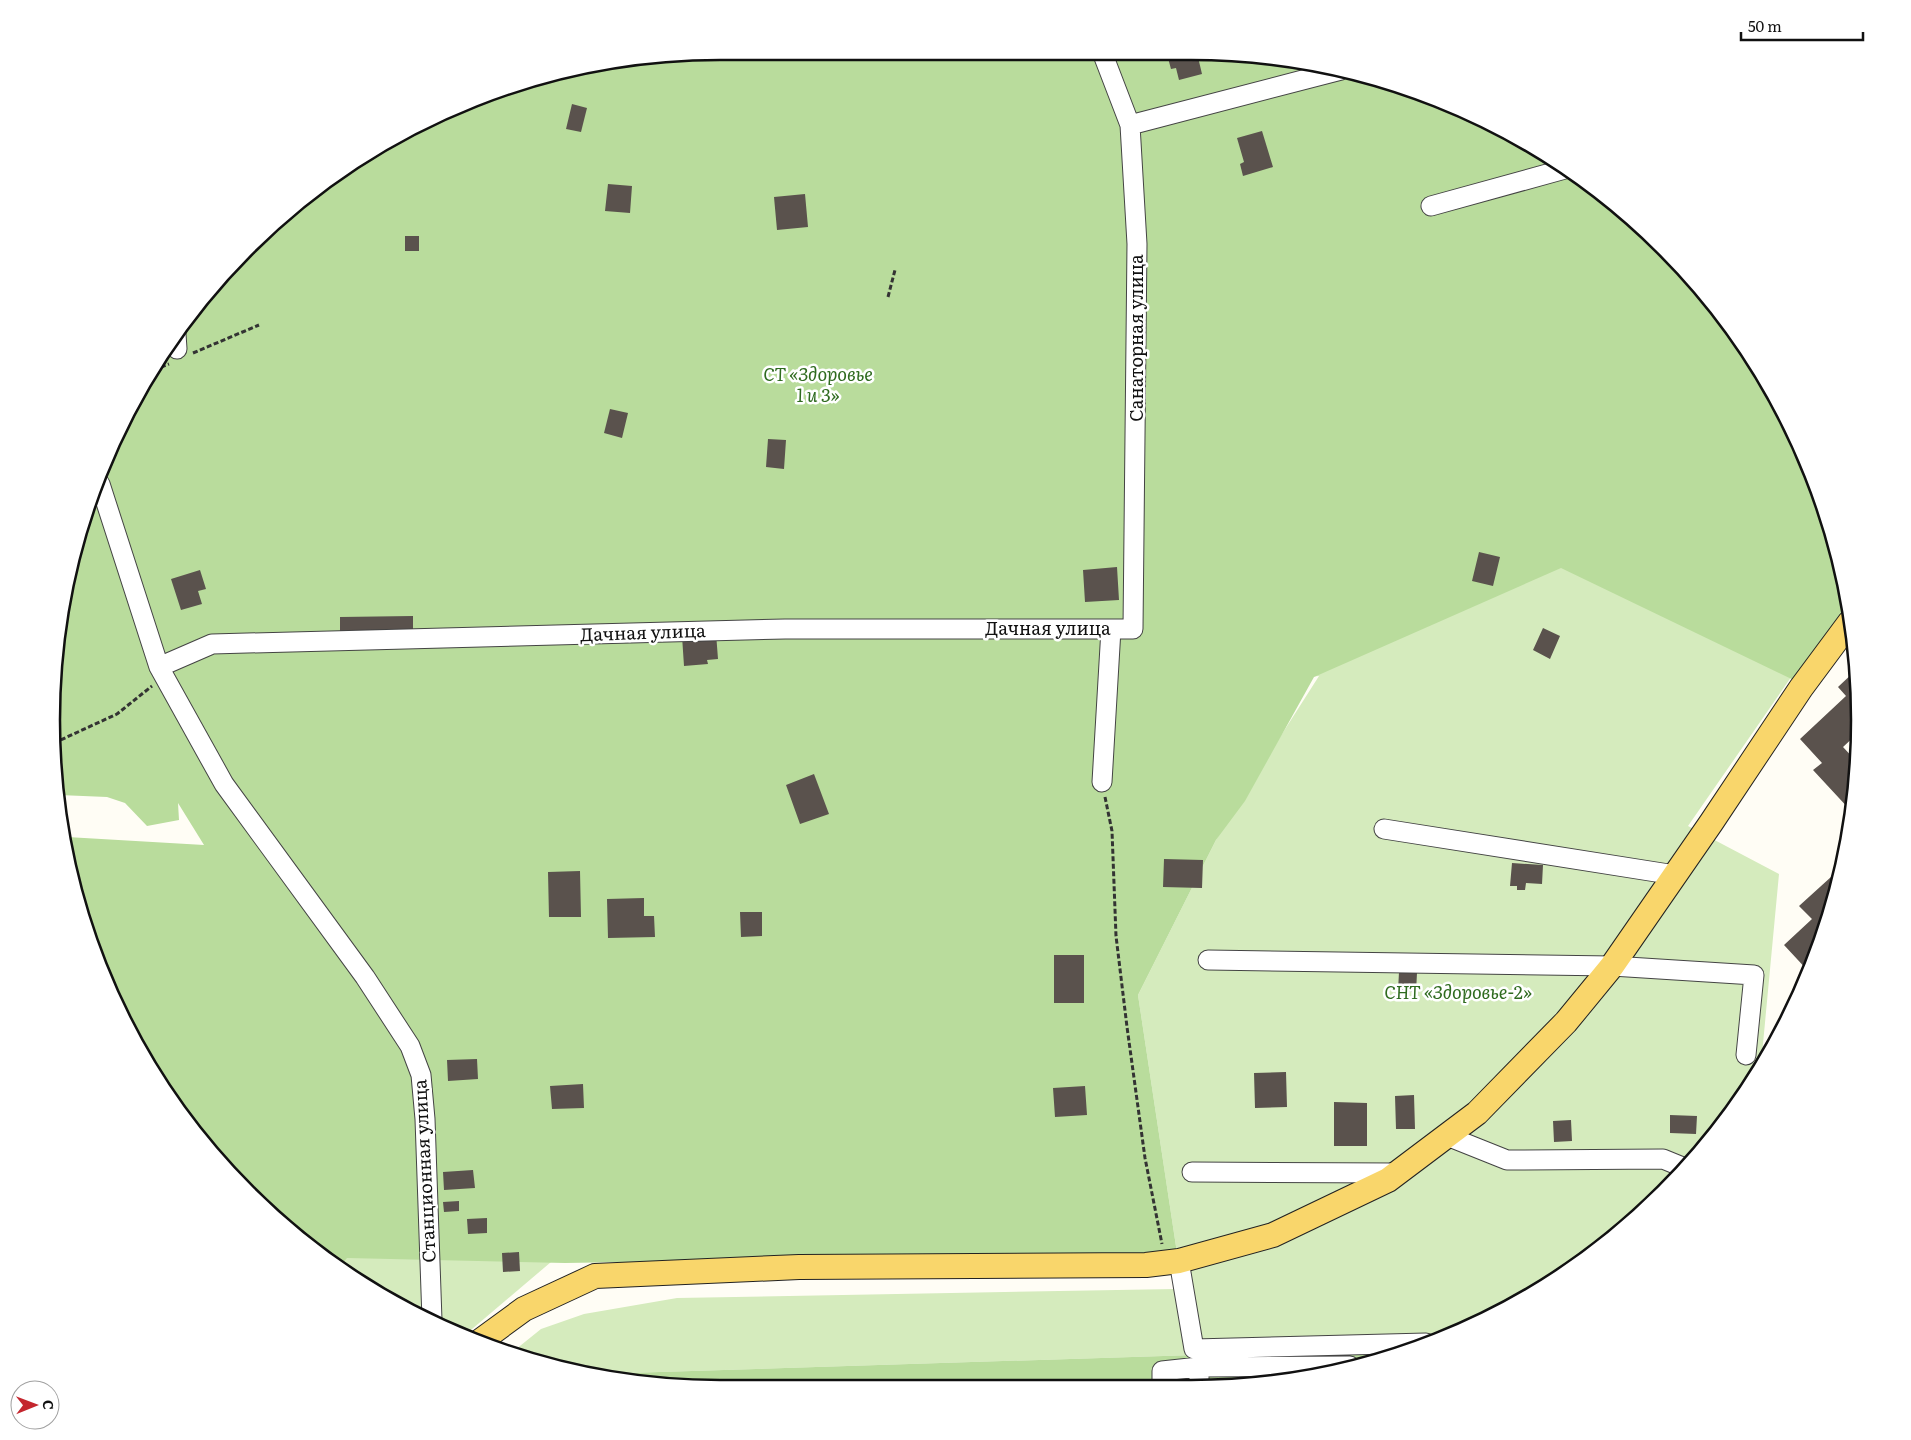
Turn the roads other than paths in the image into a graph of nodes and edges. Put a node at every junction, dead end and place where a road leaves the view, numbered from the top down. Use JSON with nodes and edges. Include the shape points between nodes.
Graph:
{"nodes":[{"id":1,"x":1105,"y":60,"type":"edge"},
{"id":2,"x":1325,"y":74,"type":"edge"},
{"id":3,"x":1130,"y":125,"type":"junction"},
{"id":4,"x":1558,"y":171,"type":"edge"},
{"id":5,"x":1431,"y":206,"type":"dead end"},
{"id":6,"x":102,"y":490,"type":"edge"},
{"id":7,"x":1111,"y":629,"type":"junction"},
{"id":8,"x":1133,"y":629,"type":"joint"},
{"id":9,"x":1844,"y":630,"type":"edge"},
{"id":10,"x":158,"y":666,"type":"junction"},
{"id":11,"x":1102,"y":782,"type":"road end"},
{"id":12,"x":1384,"y":829,"type":"dead end"},
{"id":13,"x":1675,"y":875,"type":"junction"},
{"id":14,"x":1208,"y":960,"type":"dead end"},
{"id":15,"x":1612,"y":966,"type":"junction"},
{"id":16,"x":1746,"y":1055,"type":"dead end"},
{"id":17,"x":1447,"y":1136,"type":"junction"},
{"id":18,"x":1678,"y":1165,"type":"edge"},
{"id":19,"x":1192,"y":1172,"type":"dead end"},
{"id":20,"x":1398,"y":1173,"type":"junction"},
{"id":21,"x":1179,"y":1261,"type":"junction"},
{"id":22,"x":432,"y":1314,"type":"edge"},
{"id":23,"x":486,"y":1337,"type":"edge"},
{"id":24,"x":1407,"y":1343,"type":"edge"},
{"id":25,"x":1312,"y":1368,"type":"edge"},
{"id":26,"x":1199,"y":1375,"type":"edge"},
{"id":27,"x":1162,"y":1380,"type":"edge"}],
"edges":[{"from":1,"to":3,"type":"street","name":"Санаторная улица"},
{"from":2,"to":3,"type":"street"},
{"from":3,"to":8,"type":"street","name":"Санаторная улица","via":[[1137,244]]},
{"from":4,"to":5,"type":"street"},
{"from":6,"to":10,"type":"street"},
{"from":7,"to":8,"type":"street","name":"Дачная улица"},
{"from":7,"to":10,"type":"street","name":"Дачная улица","via":[[785,629],[212,644]]},
{"from":7,"to":11,"type":"street"},
{"from":9,"to":13,"type":"main road","via":[[1801,688]]},
{"from":10,"to":22,"type":"street","name":"Станционная улица","via":[[224,784],[365,977],[410,1046],[421,1075],[425,1119]]},
{"from":12,"to":13,"type":"street"},
{"from":13,"to":15,"type":"main road"},
{"from":14,"to":15,"type":"street"},
{"from":15,"to":16,"type":"street","via":[[1754,975]]},
{"from":15,"to":17,"type":"main road","via":[[1559,1029],[1477,1113]]},
{"from":17,"to":18,"type":"street","via":[[1507,1160],[1662,1159]]},
{"from":17,"to":20,"type":"main road"},
{"from":19,"to":20,"type":"street"},
{"from":20,"to":21,"type":"main road","via":[[1273,1235]]},
{"from":21,"to":23,"type":"main road","via":[[1146,1265],[799,1267],[595,1276],[524,1310]]},
{"from":21,"to":24,"type":"street","via":[[1194,1349]]},
{"from":25,"to":26,"type":"street"},
{"from":26,"to":27,"type":"street","via":[[1162,1371]]}]}
